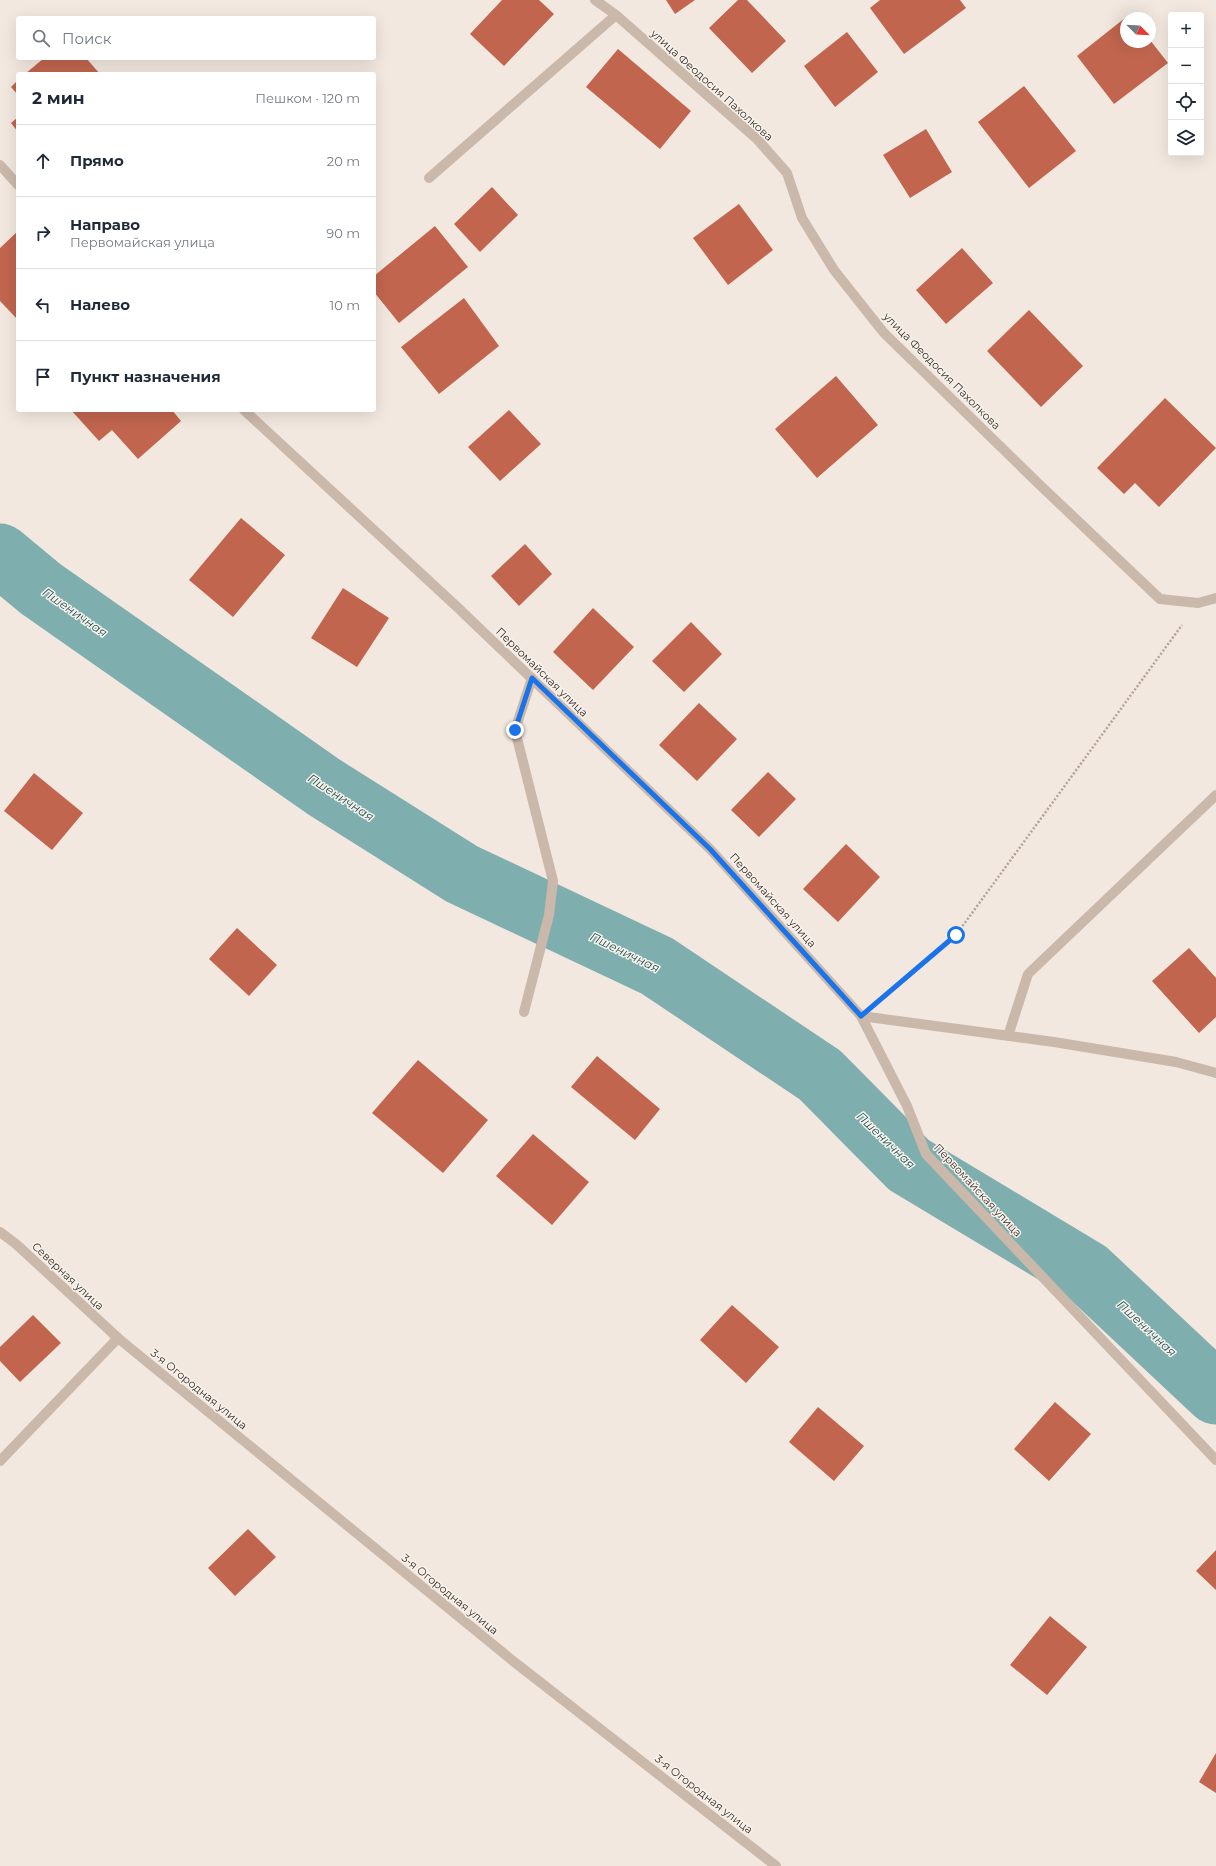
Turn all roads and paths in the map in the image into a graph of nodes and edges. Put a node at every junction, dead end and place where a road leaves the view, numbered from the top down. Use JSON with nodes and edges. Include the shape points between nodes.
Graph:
{"nodes":[{"id":1,"x":595,"y":0,"type":"edge"},
{"id":2,"x":616,"y":15,"type":"junction"},
{"id":3,"x":0,"y":165,"type":"edge"},
{"id":4,"x":429,"y":178,"type":"dead end"},
{"id":5,"x":16,"y":183,"type":"edge"},
{"id":6,"x":246,"y":412,"type":"edge"},
{"id":7,"x":1216,"y":598,"type":"edge"},
{"id":8,"x":1198,"y":603,"type":"junction"},
{"id":9,"x":532,"y":678,"type":"junction"},
{"id":10,"x":1216,"y":795,"type":"edge"},
{"id":11,"x":524,"y":1012,"type":"dead end"},
{"id":12,"x":861,"y":1016,"type":"junction"},
{"id":13,"x":1008,"y":1036,"type":"junction"},
{"id":14,"x":1216,"y":1073,"type":"edge"},
{"id":15,"x":0,"y":1232,"type":"edge"},
{"id":16,"x":115,"y":1336,"type":"junction"},
{"id":17,"x":1216,"y":1460,"type":"edge"},
{"id":18,"x":0,"y":1461,"type":"edge"},
{"id":19,"x":776,"y":1866,"type":"edge"}],
"edges":[{"from":1,"to":2,"type":"street","name":"улица Феодосия Пахолкова"},
{"from":2,"to":4,"type":"street"},
{"from":2,"to":8,"type":"street","name":"улица Феодосия Пахолкова","via":[[757,138],[787,173],[802,218],[834,270],[884,333],[1160,599]]},
{"from":3,"to":5,"type":"street"},
{"from":6,"to":9,"type":"street","name":"Первомайская улица"},
{"from":7,"to":8,"type":"street","name":"улица Феодосия Пахолкова"},
{"from":8,"to":12,"type":"path","via":[[956,935]]},
{"from":9,"to":11,"type":"street","via":[[515,730],[553,881],[549,915]]},
{"from":9,"to":12,"type":"street","name":"Первомайская улица","via":[[710,849]]},
{"from":10,"to":13,"type":"street","via":[[1028,974]]},
{"from":12,"to":13,"type":"street"},
{"from":12,"to":17,"type":"street","name":"Первомайская улица","via":[[907,1106],[926,1154]]},
{"from":13,"to":14,"type":"street","via":[[1176,1062]]},
{"from":15,"to":16,"type":"street","name":"Северная улица"},
{"from":16,"to":18,"type":"street"},
{"from":16,"to":19,"type":"street","name":"3-я Огородная улица","via":[[513,1661]]}]}
